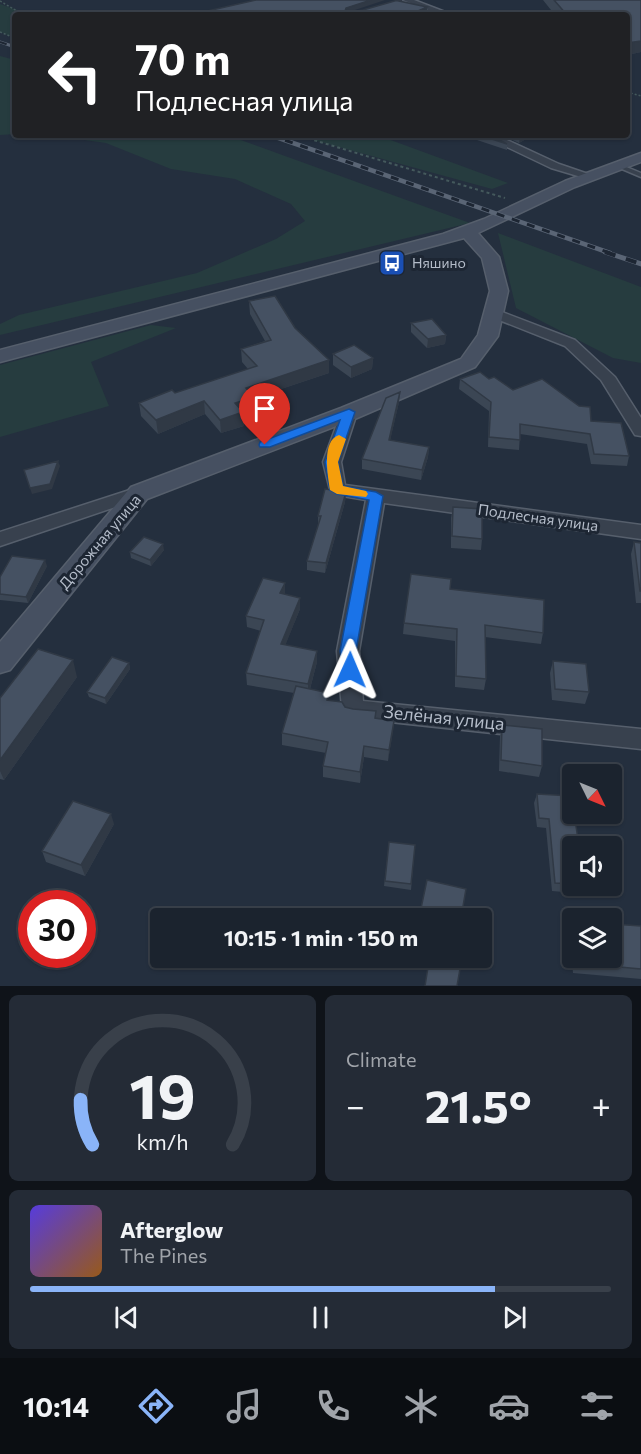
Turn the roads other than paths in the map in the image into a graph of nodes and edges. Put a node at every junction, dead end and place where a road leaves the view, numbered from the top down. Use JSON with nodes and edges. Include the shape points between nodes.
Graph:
{"nodes":[{"id":1,"x":406,"y":0,"type":"edge"},
{"id":2,"x":440,"y":12,"type":"edge"},
{"id":3,"x":494,"y":138,"type":"edge"},
{"id":4,"x":641,"y":157,"type":"edge"},
{"id":5,"x":617,"y":165,"type":"junction"},
{"id":6,"x":641,"y":175,"type":"edge"},
{"id":7,"x":588,"y":176,"type":"junction"},
{"id":8,"x":468,"y":232,"type":"junction"},
{"id":9,"x":494,"y":313,"type":"junction"},
{"id":10,"x":0,"y":356,"type":"edge"},
{"id":11,"x":349,"y":412,"type":"junction"},
{"id":12,"x":641,"y":431,"type":"edge"},
{"id":13,"x":139,"y":493,"type":"junction"},
{"id":14,"x":376,"y":496,"type":"junction"},
{"id":15,"x":641,"y":531,"type":"edge"},
{"id":16,"x":0,"y":539,"type":"edge"},
{"id":17,"x":0,"y":662,"type":"edge"},
{"id":18,"x":641,"y":739,"type":"edge"}],
"edges":[{"from":1,"to":2,"type":"street"},
{"from":3,"to":7,"type":"street","via":[[555,166]]},
{"from":4,"to":5,"type":"street"},
{"from":5,"to":6,"type":"lane"},
{"from":5,"to":7,"type":"street"},
{"from":7,"to":8,"type":"street"},
{"from":8,"to":9,"type":"street","name":"Дорожная улица","via":[[490,257],[499,291]]},
{"from":8,"to":10,"type":"street"},
{"from":9,"to":11,"type":"street","name":"Дорожная улица","via":[[488,336],[468,363]]},
{"from":9,"to":12,"type":"street","via":[[570,344],[607,377]]},
{"from":11,"to":13,"type":"street","name":"Дорожная улица"},
{"from":11,"to":14,"type":"street","name":"Подлесная улица","via":[[332,462],[337,490]]},
{"from":13,"to":16,"type":"street"},
{"from":13,"to":17,"type":"street","name":"Дорожная улица"},
{"from":14,"to":15,"type":"street","name":"Подлесная улица"},
{"from":14,"to":18,"type":"street","name":"Зелёная улица","via":[[348,651],[353,709]]}]}
